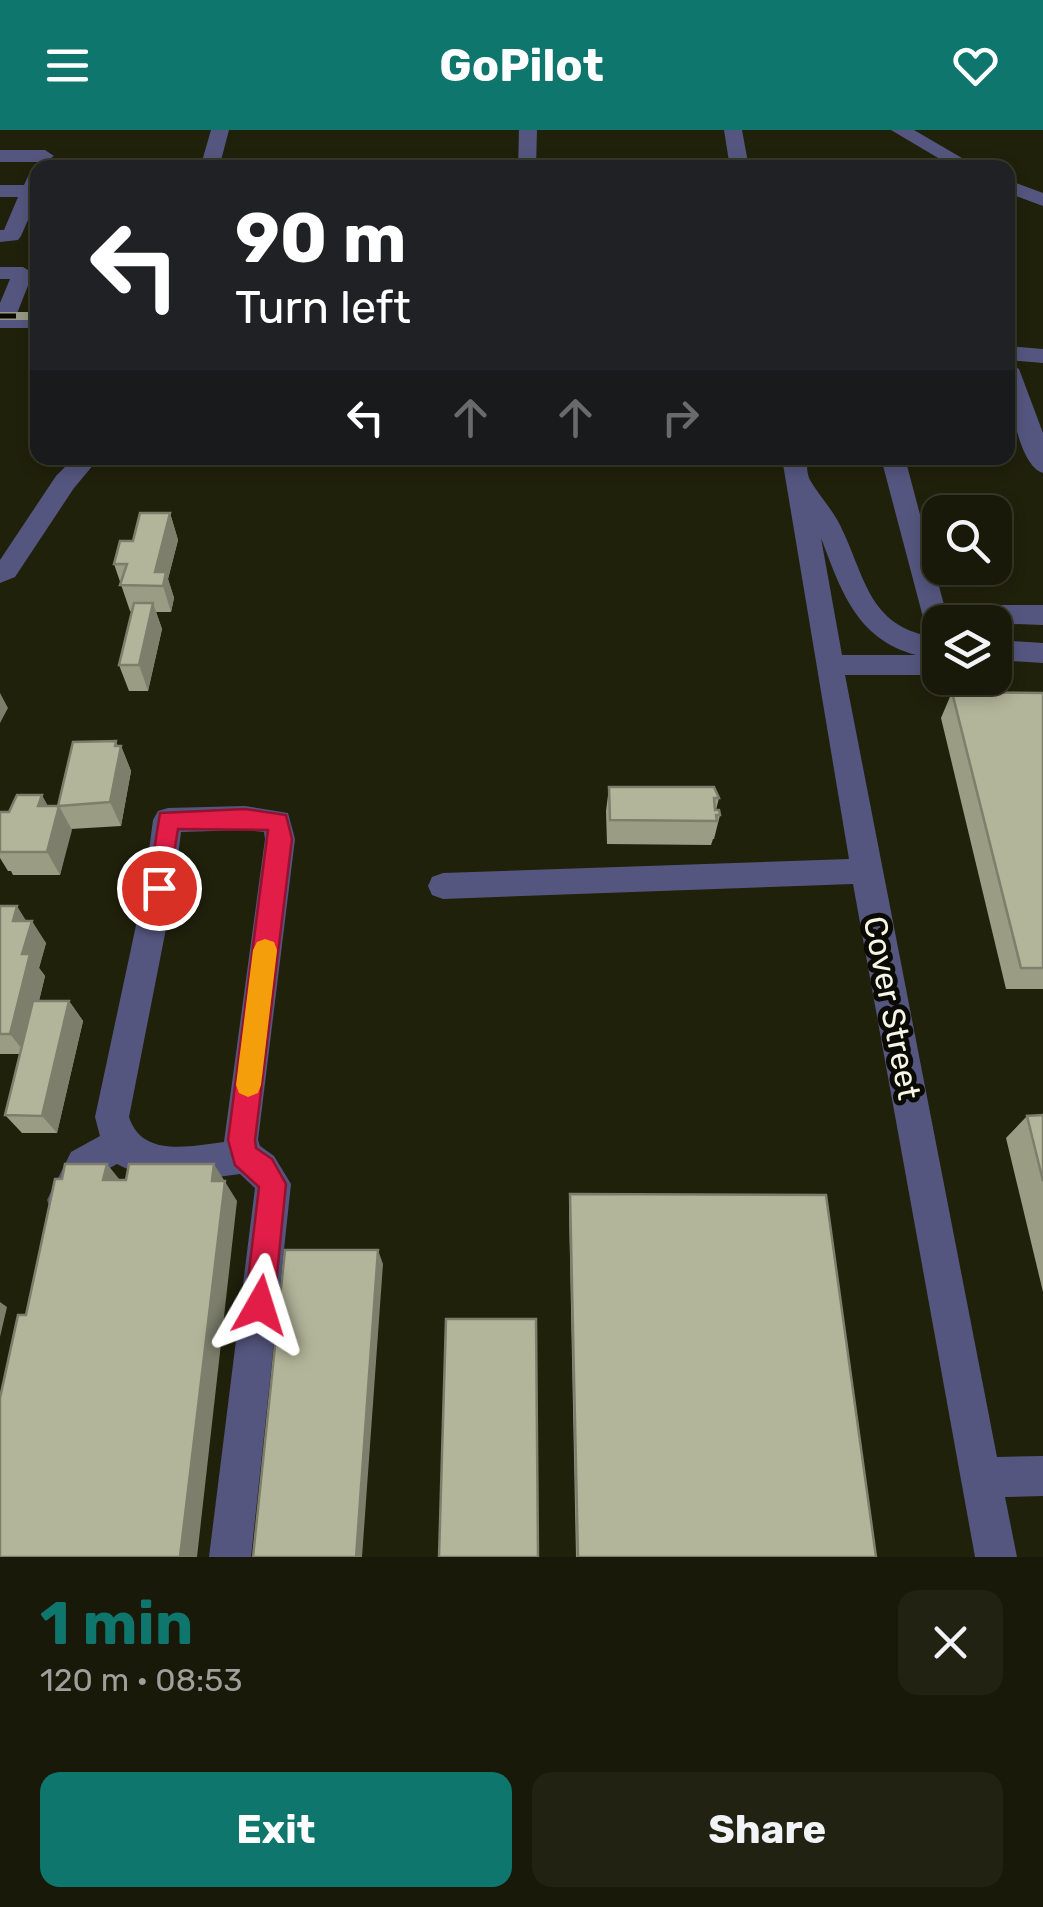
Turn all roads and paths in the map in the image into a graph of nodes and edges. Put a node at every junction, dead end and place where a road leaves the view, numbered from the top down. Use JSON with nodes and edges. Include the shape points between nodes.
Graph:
{"nodes":[{"id":1,"x":220,"y":130,"type":"edge"},
{"id":2,"x":528,"y":130,"type":"edge"},
{"id":3,"x":733,"y":130,"type":"edge"},
{"id":4,"x":900,"y":130,"type":"edge"},
{"id":5,"x":0,"y":156,"type":"edge"},
{"id":6,"x":211,"y":160,"type":"edge"},
{"id":7,"x":527,"y":160,"type":"edge"},
{"id":8,"x":739,"y":160,"type":"edge"},
{"id":9,"x":955,"y":160,"type":"edge"},
{"id":10,"x":30,"y":163,"type":"edge"},
{"id":11,"x":30,"y":173,"type":"edge"},
{"id":12,"x":1015,"y":189,"type":"edge"},
{"id":13,"x":0,"y":191,"type":"edge"},
{"id":14,"x":30,"y":192,"type":"edge"},
{"id":15,"x":1043,"y":200,"type":"edge"},
{"id":16,"x":0,"y":236,"type":"edge"},
{"id":17,"x":0,"y":274,"type":"edge"},
{"id":18,"x":2,"y":322,"type":"edge"},
{"id":19,"x":30,"y":322,"type":"edge"},
{"id":20,"x":1015,"y":354,"type":"edge"},
{"id":21,"x":1043,"y":356,"type":"edge"},
{"id":22,"x":1015,"y":388,"type":"edge"},
{"id":23,"x":1043,"y":464,"type":"edge"},
{"id":24,"x":81,"y":465,"type":"edge"},
{"id":25,"x":895,"y":465,"type":"edge"},
{"id":26,"x":796,"y":466,"type":"edge"},
{"id":27,"x":0,"y":574,"type":"edge"},
{"id":28,"x":1043,"y":615,"type":"edge"},
{"id":29,"x":922,"y":647,"type":"edge"},
{"id":30,"x":1012,"y":651,"type":"edge"},
{"id":31,"x":1043,"y":653,"type":"edge"},
{"id":32,"x":1012,"y":664,"type":"edge"},
{"id":33,"x":1043,"y":664,"type":"edge"},
{"id":34,"x":829,"y":665,"type":"junction"},
{"id":35,"x":922,"y":665,"type":"edge"},
{"id":36,"x":866,"y":871,"type":"junction"},
{"id":37,"x":443,"y":886,"type":"dead end"},
{"id":38,"x":119,"y":1144,"type":"junction"},
{"id":39,"x":244,"y":1156,"type":"junction"},
{"id":40,"x":54,"y":1242,"type":"edge"},
{"id":41,"x":1043,"y":1476,"type":"edge"},
{"id":42,"x":982,"y":1477,"type":"junction"},
{"id":43,"x":230,"y":1557,"type":"edge"},
{"id":44,"x":996,"y":1557,"type":"edge"}],
"edges":[{"from":1,"to":6,"type":"street"},
{"from":2,"to":7,"type":"street"},
{"from":3,"to":8,"type":"street"},
{"from":4,"to":9,"type":"street"},
{"from":5,"to":10,"type":"street"},
{"from":11,"to":13,"type":"street"},
{"from":12,"to":15,"type":"street"},
{"from":14,"to":16,"type":"street","via":[[11,236]]},
{"from":17,"to":18,"type":"street","via":[[23,274]]},
{"from":18,"to":19,"type":"street"},
{"from":20,"to":21,"type":"street"},
{"from":22,"to":23,"type":"street"},
{"from":24,"to":27,"type":"street"},
{"from":25,"to":28,"type":"street","via":[[934,614]]},
{"from":26,"to":29,"type":"street","via":[[830,529],[860,608],[885,632]]},
{"from":26,"to":34,"type":"street","name":"Cover Street"},
{"from":30,"to":31,"type":"street"},
{"from":32,"to":33,"type":"street"},
{"from":34,"to":35,"type":"street"},
{"from":34,"to":36,"type":"street","name":"Cover Street"},
{"from":36,"to":37,"type":"street"},
{"from":36,"to":42,"type":"street","name":"Cover Street"},
{"from":38,"to":39,"type":"street","via":[[150,1162]]},
{"from":38,"to":39,"type":"street","via":[[114,1102],[168,820],[270,820],[278,822],[280,839]]},
{"from":38,"to":40,"type":"street","via":[[83,1164],[67,1190]]},
{"from":39,"to":43,"type":"street","via":[[273,1184]]},
{"from":41,"to":42,"type":"street"},
{"from":42,"to":44,"type":"street","name":"Cover Street"}]}
